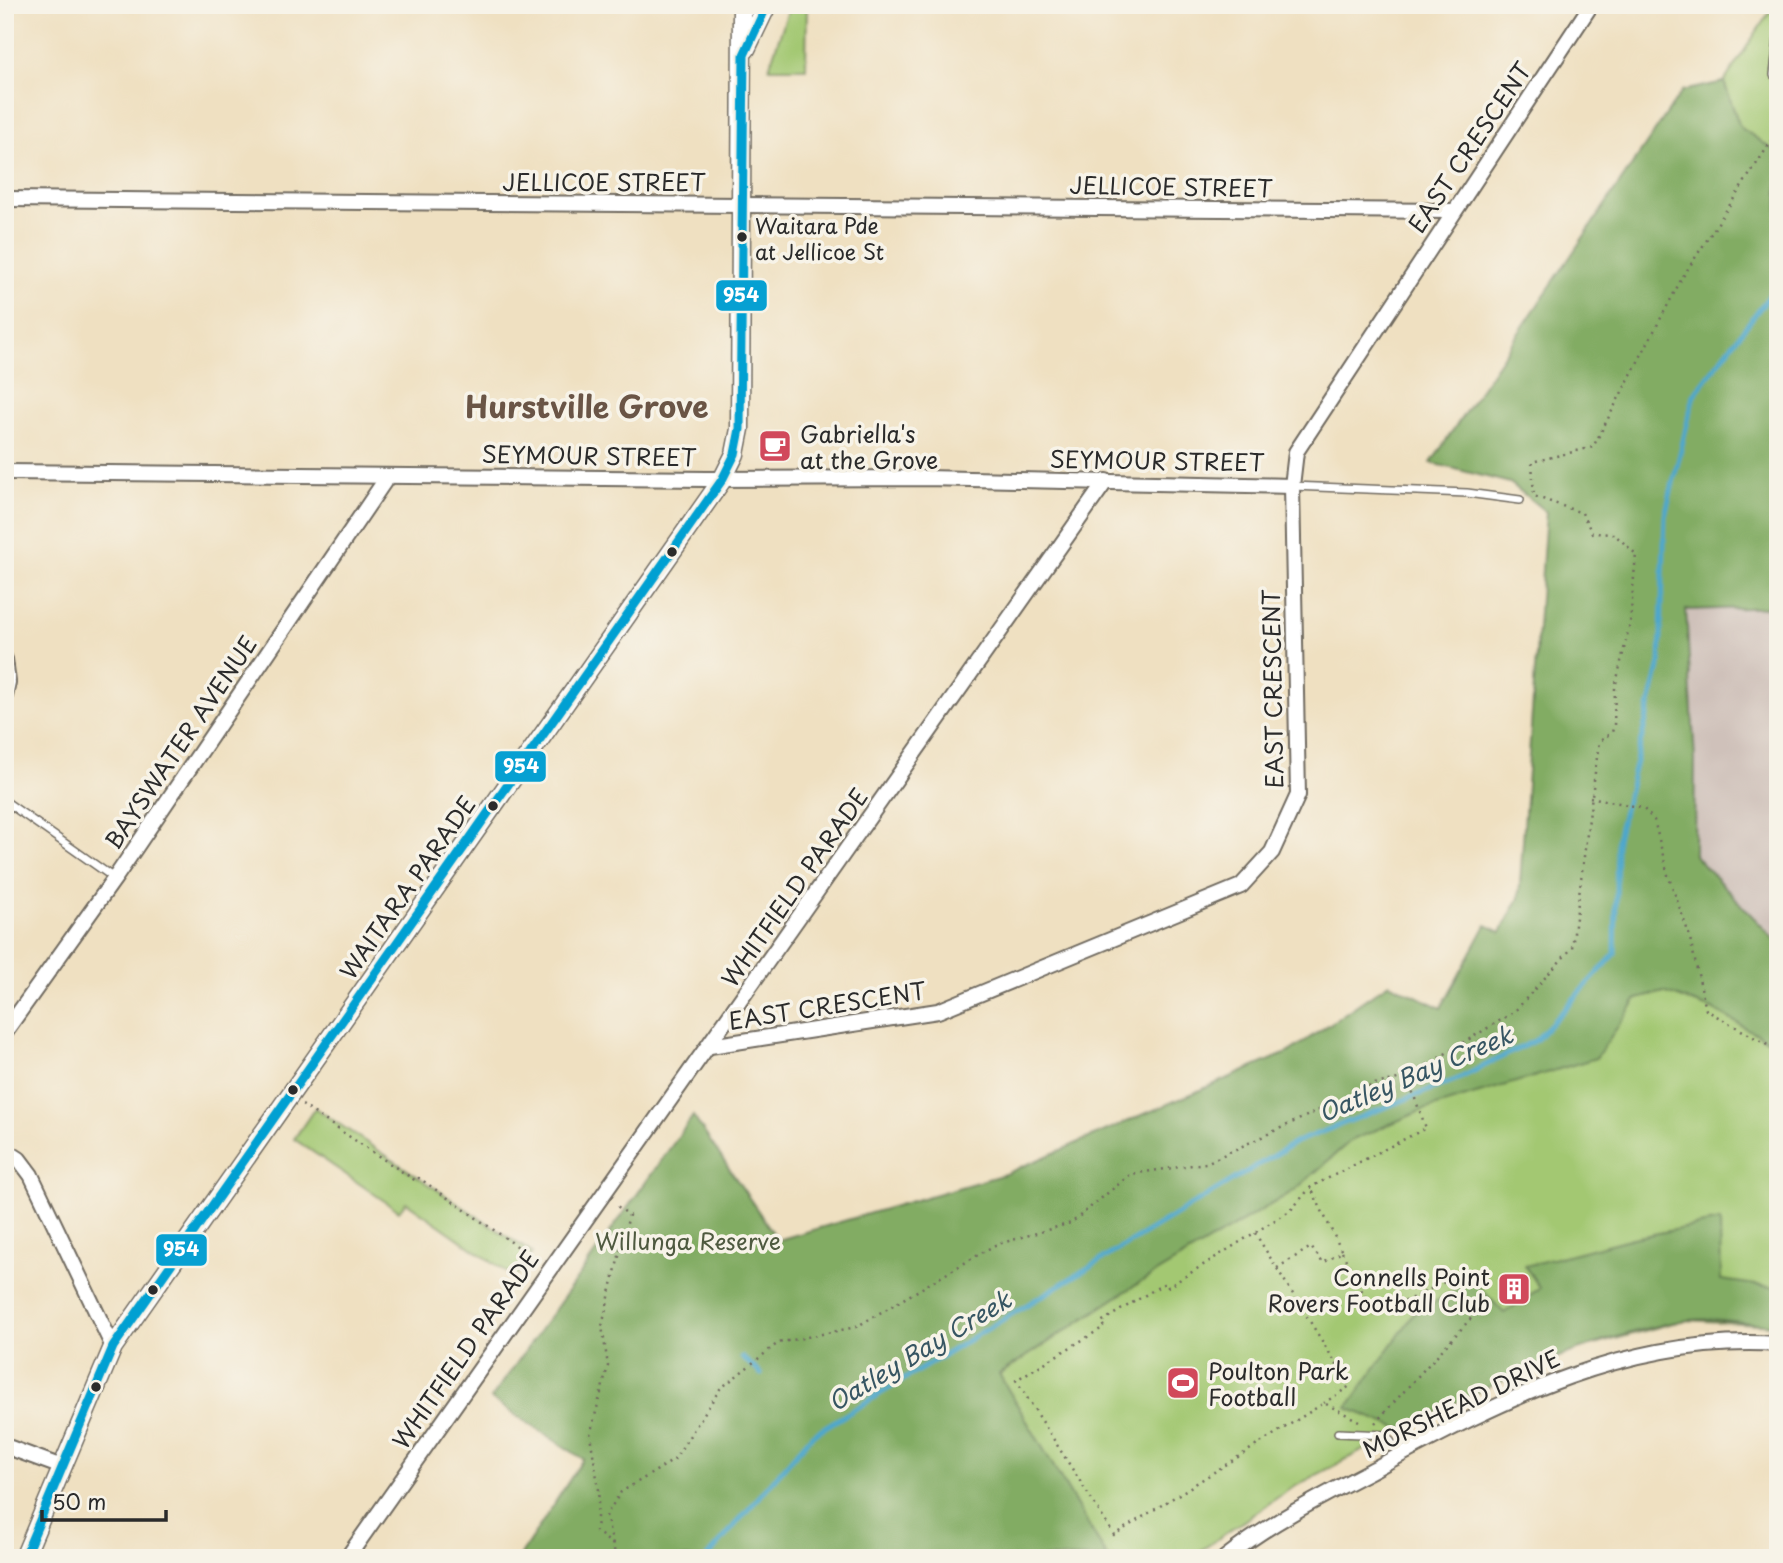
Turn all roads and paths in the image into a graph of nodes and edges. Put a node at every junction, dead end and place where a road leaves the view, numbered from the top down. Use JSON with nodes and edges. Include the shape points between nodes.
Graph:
{"nodes":[{"id":1,"x":743,"y":5,"type":"edge"},
{"id":2,"x":767,"y":5,"type":"edge"},
{"id":3,"x":1591,"y":5,"type":"edge"},
{"id":4,"x":1778,"y":38,"type":"edge"},
{"id":5,"x":744,"y":55,"type":"junction"},
{"id":6,"x":1774,"y":75,"type":"dead end"},
{"id":7,"x":1778,"y":131,"type":"edge"},
{"id":8,"x":5,"y":199,"type":"edge"},
{"id":9,"x":744,"y":205,"type":"junction"},
{"id":10,"x":1454,"y":211,"type":"junction"},
{"id":11,"x":5,"y":472,"type":"edge"},
{"id":12,"x":388,"y":476,"type":"junction"},
{"id":13,"x":722,"y":480,"type":"junction"},
{"id":14,"x":1106,"y":481,"type":"junction"},
{"id":15,"x":1292,"y":486,"type":"junction"},
{"id":16,"x":1520,"y":500,"type":"dead end"},
{"id":17,"x":5,"y":659,"type":"edge"},
{"id":18,"x":5,"y":696,"type":"edge"},
{"id":19,"x":1590,"y":797,"type":"junction"},
{"id":20,"x":5,"y":802,"type":"edge"},
{"id":21,"x":115,"y":878,"type":"junction"},
{"id":22,"x":5,"y":1031,"type":"edge"},
{"id":23,"x":710,"y":1046,"type":"junction"},
{"id":24,"x":1778,"y":1051,"type":"edge"},
{"id":25,"x":1407,"y":1077,"type":"junction"},
{"id":26,"x":291,"y":1097,"type":"junction"},
{"id":27,"x":5,"y":1150,"type":"edge"},
{"id":28,"x":1311,"y":1186,"type":"junction"},
{"id":29,"x":617,"y":1206,"type":"dead end"},
{"id":30,"x":1255,"y":1232,"type":"junction"},
{"id":31,"x":1342,"y":1252,"type":"junction"},
{"id":32,"x":1277,"y":1268,"type":"junction"},
{"id":33,"x":549,"y":1269,"type":"junction"},
{"id":34,"x":1457,"y":1276,"type":"dead end"},
{"id":35,"x":1485,"y":1303,"type":"dead end"},
{"id":36,"x":1778,"y":1344,"type":"edge"},
{"id":37,"x":113,"y":1347,"type":"junction"},
{"id":38,"x":1324,"y":1402,"type":"junction"},
{"id":39,"x":1338,"y":1433,"type":"dead end"},
{"id":40,"x":1368,"y":1434,"type":"junction"},
{"id":41,"x":5,"y":1446,"type":"edge"},
{"id":42,"x":1400,"y":1455,"type":"junction"},
{"id":43,"x":62,"y":1467,"type":"junction"},
{"id":44,"x":613,"y":1545,"type":"junction"},
{"id":45,"x":24,"y":1558,"type":"edge"},
{"id":46,"x":347,"y":1558,"type":"edge"},
{"id":47,"x":616,"y":1558,"type":"edge"},
{"id":48,"x":1225,"y":1558,"type":"edge"}],
"edges":[{"from":1,"to":5,"type":"street","name":"WAITARA PARADE"},
{"from":2,"to":5,"type":"street","name":"WAITARA PARADE"},
{"from":3,"to":10,"type":"street","name":"EAST CRESCENT"},
{"from":4,"to":6,"type":"lane"},
{"from":5,"to":9,"type":"street","name":"WAITARA PARADE"},
{"from":7,"to":19,"type":"path","via":[[1682,278],[1593,447],[1532,462],[1534,496],[1582,513],[1592,533],[1614,534],[1636,554],[1630,623],[1615,688],[1614,726],[1599,742]]},
{"from":8,"to":9,"type":"street","name":"JELLICOE STREET"},
{"from":9,"to":10,"type":"street","name":"JELLICOE STREET"},
{"from":9,"to":13,"type":"street","name":"WAITARA PARADE","via":[[740,429],[735,454]]},
{"from":10,"to":15,"type":"street","name":"EAST CRESCENT","via":[[1296,452]]},
{"from":11,"to":12,"type":"street","name":"SEYMOUR STREET"},
{"from":12,"to":13,"type":"street","name":"SEYMOUR STREET"},
{"from":12,"to":21,"type":"street","name":"BAYSWATER AVENUE"},
{"from":13,"to":14,"type":"street","name":"SEYMOUR STREET"},
{"from":13,"to":26,"type":"street","name":"WAITARA PARADE"},
{"from":14,"to":15,"type":"street","name":"SEYMOUR STREET"},
{"from":14,"to":23,"type":"street","name":"WHITFIELD PARADE"},
{"from":15,"to":16,"type":"lane","name":"SEYMOUR STREET","via":[[1467,493]]},
{"from":15,"to":23,"type":"street","name":"EAST CRESCENT","via":[[1298,795],[1272,852],[1241,886],[938,1011]]},
{"from":17,"to":18,"type":"street"},
{"from":19,"to":24,"type":"path","via":[[1643,808],[1654,820],[1689,934],[1706,1010]]},
{"from":19,"to":25,"type":"path","via":[[1572,948],[1514,1012]]},
{"from":20,"to":21,"type":"lane"},
{"from":21,"to":22,"type":"street","name":"BAYSWATER AVENUE"},
{"from":23,"to":33,"type":"street","name":"WHITFIELD PARADE"},
{"from":25,"to":28,"type":"path","via":[[1426,1128]]},
{"from":25,"to":44,"type":"path","via":[[1375,1084],[1206,1163],[1131,1174],[1071,1223],[995,1245],[856,1327],[778,1343],[720,1389],[674,1460],[621,1492],[606,1515]]},
{"from":26,"to":33,"type":"path","via":[[415,1181],[419,1178]]},
{"from":26,"to":37,"type":"street","name":"WAITARA PARADE"},
{"from":27,"to":37,"type":"street","via":[[32,1175]]},
{"from":28,"to":30,"type":"path","via":[[1290,1210]]},
{"from":28,"to":31,"type":"path"},
{"from":29,"to":44,"type":"path","via":[[629,1215],[602,1326],[607,1366],[590,1435],[598,1490],[596,1531]]},
{"from":30,"to":32,"type":"path"},
{"from":30,"to":38,"type":"path","via":[[1168,1287],[1165,1283],[1101,1322],[1104,1327],[1016,1380],[1114,1535]]},
{"from":31,"to":32,"type":"path","via":[[1323,1263],[1311,1247]]},
{"from":31,"to":34,"type":"path","via":[[1375,1315]]},
{"from":32,"to":38,"type":"path","via":[[1350,1386]]},
{"from":33,"to":46,"type":"street","name":"WHITFIELD PARADE"},
{"from":35,"to":40,"type":"path","via":[[1382,1413]]},
{"from":36,"to":42,"type":"street","name":"MORSHEAD DRIVE","via":[[1667,1349],[1568,1374]]},
{"from":37,"to":43,"type":"street","name":"WAITARA PARADE"},
{"from":38,"to":40,"type":"path","via":[[1364,1424]]},
{"from":39,"to":40,"type":"lane"},
{"from":40,"to":42,"type":"lane","via":[[1386,1435]]},
{"from":41,"to":43,"type":"street"},
{"from":42,"to":48,"type":"street","name":"MORSHEAD DRIVE","via":[[1301,1508]]},
{"from":43,"to":45,"type":"street","name":"WAITARA PARADE"},
{"from":44,"to":47,"type":"path"}]}
